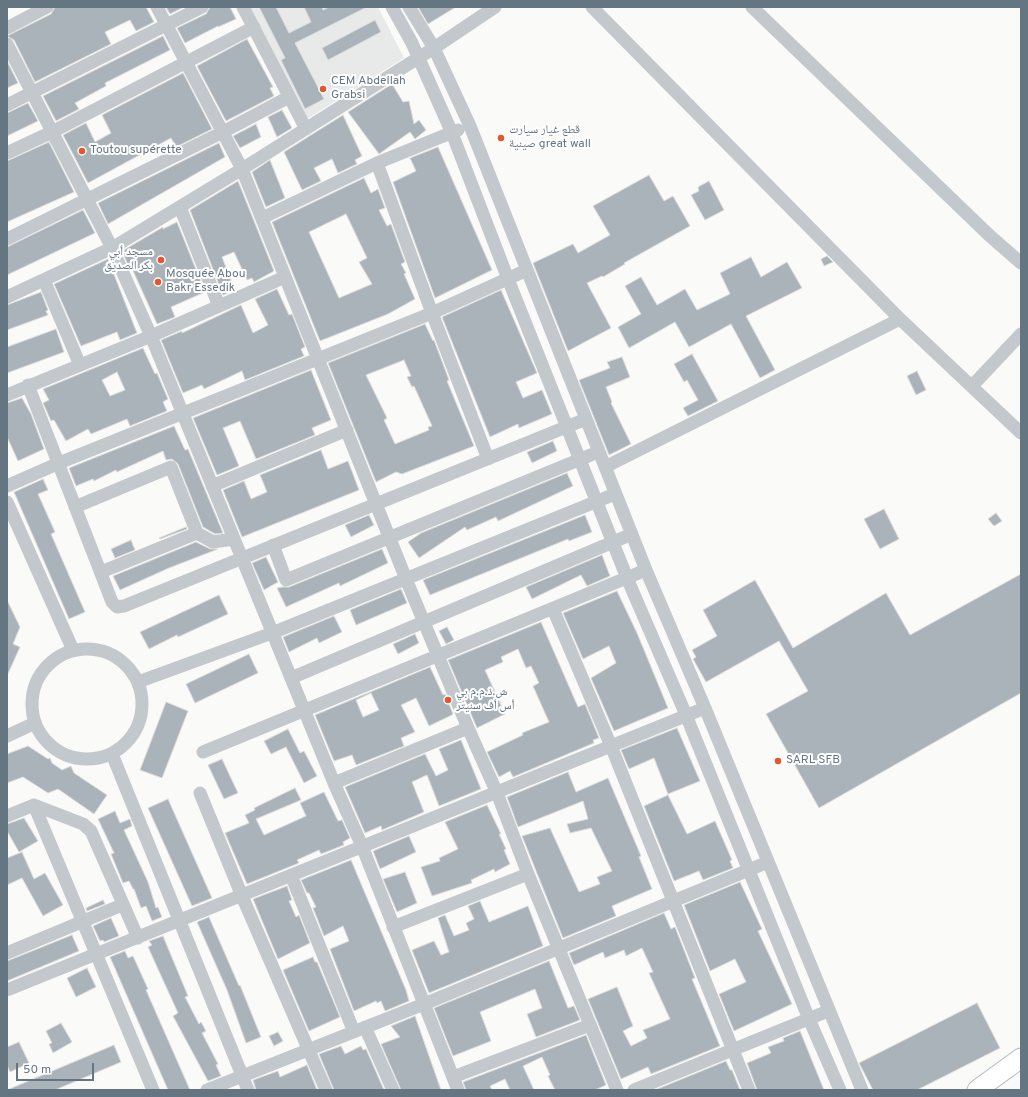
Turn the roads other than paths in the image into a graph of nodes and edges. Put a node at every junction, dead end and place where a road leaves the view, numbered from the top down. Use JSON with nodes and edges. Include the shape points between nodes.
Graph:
{"nodes":[{"id":1,"x":46,"y":7,"type":"edge"},
{"id":2,"x":157,"y":7,"type":"edge"},
{"id":3,"x":202,"y":7,"type":"edge"},
{"id":4,"x":243,"y":7,"type":"edge"},
{"id":5,"x":392,"y":7,"type":"edge"},
{"id":6,"x":409,"y":7,"type":"edge"},
{"id":7,"x":495,"y":7,"type":"edge"},
{"id":8,"x":592,"y":7,"type":"edge"},
{"id":9,"x":752,"y":7,"type":"edge"},
{"id":10,"x":167,"y":25,"type":"junction"},
{"id":11,"x":254,"y":27,"type":"junction"},
{"id":12,"x":7,"y":28,"type":"edge"},
{"id":13,"x":7,"y":44,"type":"edge"},
{"id":14,"x":434,"y":48,"type":"junction"},
{"id":15,"x":419,"y":57,"type":"junction"},
{"id":16,"x":186,"y":63,"type":"junction"},
{"id":17,"x":32,"y":93,"type":"junction"},
{"id":18,"x":290,"y":97,"type":"junction"},
{"id":19,"x":7,"y":105,"type":"edge"},
{"id":20,"x":470,"y":126,"type":"junction"},
{"id":21,"x":306,"y":129,"type":"junction"},
{"id":22,"x":52,"y":132,"type":"junction"},
{"id":23,"x":223,"y":132,"type":"junction"},
{"id":24,"x":452,"y":133,"type":"junction"},
{"id":25,"x":7,"y":153,"type":"edge"},
{"id":26,"x":377,"y":162,"type":"junction"},
{"id":27,"x":242,"y":170,"type":"junction"},
{"id":28,"x":88,"y":200,"type":"junction"},
{"id":29,"x":180,"y":207,"type":"junction"},
{"id":30,"x":262,"y":218,"type":"junction"},
{"id":31,"x":7,"y":239,"type":"edge"},
{"id":32,"x":112,"y":248,"type":"junction"},
{"id":33,"x":1021,"y":263,"type":"edge"},
{"id":34,"x":527,"y":270,"type":"junction"},
{"id":35,"x":285,"y":277,"type":"junction"},
{"id":36,"x":508,"y":279,"type":"junction"},
{"id":37,"x":44,"y":280,"type":"junction"},
{"id":38,"x":7,"y":297,"type":"edge"},
{"id":39,"x":219,"y":306,"type":"junction"},
{"id":40,"x":432,"y":313,"type":"junction"},
{"id":41,"x":900,"y":319,"type":"junction"},
{"id":42,"x":1021,"y":334,"type":"edge"},
{"id":43,"x":151,"y":336,"type":"junction"},
{"id":44,"x":318,"y":360,"type":"junction"},
{"id":45,"x":80,"y":365,"type":"junction"},
{"id":46,"x":28,"y":385,"type":"junction"},
{"id":47,"x":972,"y":386,"type":"junction"},
{"id":48,"x":7,"y":395,"type":"edge"},
{"id":49,"x":183,"y":413,"type":"junction"},
{"id":50,"x":586,"y":420,"type":"junction"},
{"id":51,"x":566,"y":427,"type":"junction"},
{"id":52,"x":347,"y":430,"type":"junction"},
{"id":53,"x":1021,"y":433,"type":"edge"},
{"id":54,"x":598,"y":452,"type":"junction"},
{"id":55,"x":488,"y":459,"type":"junction"},
{"id":56,"x":579,"y":460,"type":"junction"},
{"id":57,"x":59,"y":463,"type":"junction"},
{"id":58,"x":605,"y":467,"type":"junction"},
{"id":59,"x":7,"y":486,"type":"edge"},
{"id":60,"x":212,"y":486,"type":"junction"},
{"id":61,"x":615,"y":494,"type":"junction"},
{"id":62,"x":7,"y":502,"type":"edge"},
{"id":63,"x":596,"y":502,"type":"junction"},
{"id":64,"x":376,"y":503,"type":"junction"},
{"id":65,"x":75,"y":507,"type":"junction"},
{"id":66,"x":197,"y":533,"type":"junction"},
{"id":67,"x":632,"y":534,"type":"junction"},
{"id":68,"x":389,"y":536,"type":"junction"},
{"id":69,"x":234,"y":540,"type":"junction"},
{"id":70,"x":612,"y":542,"type":"junction"},
{"id":71,"x":273,"y":545,"type":"junction"},
{"id":72,"x":242,"y":558,"type":"junction"},
{"id":73,"x":646,"y":570,"type":"junction"},
{"id":74,"x":100,"y":572,"type":"junction"},
{"id":75,"x":627,"y":578,"type":"junction"},
{"id":76,"x":406,"y":579,"type":"junction"},
{"id":77,"x":553,"y":609,"type":"junction"},
{"id":78,"x":424,"y":622,"type":"junction"},
{"id":79,"x":272,"y":633,"type":"junction"},
{"id":80,"x":72,"y":650,"type":"junction"},
{"id":81,"x":438,"y":656,"type":"junction"},
{"id":82,"x":291,"y":678,"type":"junction"},
{"id":83,"x":138,"y":682,"type":"junction"},
{"id":84,"x":705,"y":708,"type":"junction"},
{"id":85,"x":304,"y":710,"type":"junction"},
{"id":86,"x":686,"y":715,"type":"junction"},
{"id":87,"x":35,"y":723,"type":"junction"},
{"id":88,"x":468,"y":728,"type":"junction"},
{"id":89,"x":7,"y":736,"type":"edge"},
{"id":90,"x":611,"y":746,"type":"junction"},
{"id":91,"x":203,"y":752,"type":"dead end"},
{"id":92,"x":112,"y":754,"type":"junction"},
{"id":93,"x":334,"y":783,"type":"junction"},
{"id":94,"x":200,"y":793,"type":"dead end"},
{"id":95,"x":497,"y":793,"type":"junction"},
{"id":96,"x":34,"y":804,"type":"junction"},
{"id":97,"x":7,"y":816,"type":"edge"},
{"id":98,"x":362,"y":846,"type":"junction"},
{"id":99,"x":768,"y":862,"type":"junction"},
{"id":100,"x":748,"y":870,"type":"junction"},
{"id":101,"x":528,"y":874,"type":"junction"},
{"id":102,"x":292,"y":875,"type":"junction"},
{"id":103,"x":242,"y":896,"type":"junction"},
{"id":104,"x":672,"y":902,"type":"junction"},
{"id":105,"x":122,"y":905,"type":"junction"},
{"id":106,"x":181,"y":920,"type":"junction"},
{"id":107,"x":82,"y":922,"type":"junction"},
{"id":108,"x":393,"y":928,"type":"junction"},
{"id":109,"x":138,"y":938,"type":"junction"},
{"id":110,"x":559,"y":948,"type":"junction"},
{"id":111,"x":7,"y":953,"type":"edge"},
{"id":112,"x":98,"y":954,"type":"junction"},
{"id":113,"x":7,"y":990,"type":"edge"},
{"id":114,"x":424,"y":1004,"type":"junction"},
{"id":115,"x":828,"y":1011,"type":"junction"},
{"id":116,"x":808,"y":1019,"type":"junction"},
{"id":117,"x":590,"y":1025,"type":"junction"},
{"id":118,"x":360,"y":1030,"type":"junction"},
{"id":119,"x":308,"y":1050,"type":"junction"},
{"id":120,"x":733,"y":1050,"type":"junction"},
{"id":121,"x":1021,"y":1058,"type":"edge"},
{"id":122,"x":1021,"y":1072,"type":"edge"},
{"id":123,"x":242,"y":1076,"type":"junction"},
{"id":124,"x":453,"y":1077,"type":"junction"},
{"id":125,"x":153,"y":1090,"type":"edge"},
{"id":126,"x":207,"y":1090,"type":"edge"},
{"id":127,"x":248,"y":1090,"type":"edge"},
{"id":128,"x":326,"y":1090,"type":"edge"},
{"id":129,"x":393,"y":1090,"type":"edge"},
{"id":130,"x":458,"y":1090,"type":"edge"},
{"id":131,"x":617,"y":1090,"type":"edge"},
{"id":132,"x":634,"y":1090,"type":"edge"},
{"id":133,"x":749,"y":1090,"type":"edge"},
{"id":134,"x":840,"y":1090,"type":"edge"},
{"id":135,"x":862,"y":1090,"type":"edge"},
{"id":136,"x":977,"y":1090,"type":"edge"},
{"id":137,"x":998,"y":1090,"type":"edge"}],
"edges":[{"from":1,"to":12,"type":"street"},
{"from":2,"to":10,"type":"street"},
{"from":3,"to":10,"type":"street"},
{"from":4,"to":11,"type":"street"},
{"from":5,"to":15,"type":"street"},
{"from":6,"to":14,"type":"street"},
{"from":7,"to":14,"type":"street"},
{"from":8,"to":41,"type":"street"},
{"from":9,"to":33,"type":"street"},
{"from":10,"to":16,"type":"street"},
{"from":10,"to":17,"type":"street"},
{"from":11,"to":16,"type":"street"},
{"from":11,"to":18,"type":"street"},
{"from":13,"to":17,"type":"street"},
{"from":14,"to":15,"type":"street"},
{"from":14,"to":20,"type":"street"},
{"from":15,"to":21,"type":"street"},
{"from":15,"to":24,"type":"street"},
{"from":16,"to":22,"type":"street"},
{"from":16,"to":23,"type":"street"},
{"from":17,"to":19,"type":"street"},
{"from":17,"to":22,"type":"street"},
{"from":18,"to":21,"type":"street"},
{"from":18,"to":23,"type":"street"},
{"from":20,"to":24,"type":"street"},
{"from":20,"to":34,"type":"street"},
{"from":21,"to":27,"type":"street"},
{"from":22,"to":25,"type":"street"},
{"from":22,"to":28,"type":"street"},
{"from":23,"to":27,"type":"street"},
{"from":23,"to":28,"type":"street"},
{"from":24,"to":26,"type":"street"},
{"from":24,"to":36,"type":"street"},
{"from":26,"to":30,"type":"street"},
{"from":26,"to":40,"type":"street"},
{"from":27,"to":29,"type":"street"},
{"from":27,"to":30,"type":"street"},
{"from":28,"to":31,"type":"street"},
{"from":28,"to":32,"type":"street"},
{"from":29,"to":32,"type":"street"},
{"from":29,"to":39,"type":"street"},
{"from":30,"to":35,"type":"street"},
{"from":32,"to":37,"type":"street"},
{"from":32,"to":43,"type":"street"},
{"from":34,"to":36,"type":"street"},
{"from":34,"to":50,"type":"street"},
{"from":35,"to":39,"type":"street"},
{"from":35,"to":44,"type":"street"},
{"from":36,"to":40,"type":"street"},
{"from":36,"to":51,"type":"street"},
{"from":37,"to":38,"type":"street"},
{"from":37,"to":45,"type":"street"},
{"from":39,"to":43,"type":"street"},
{"from":40,"to":44,"type":"street"},
{"from":40,"to":55,"type":"street"},
{"from":41,"to":47,"type":"street"},
{"from":41,"to":58,"type":"street"},
{"from":42,"to":47,"type":"street"},
{"from":43,"to":45,"type":"street"},
{"from":43,"to":49,"type":"street"},
{"from":44,"to":49,"type":"street"},
{"from":44,"to":52,"type":"street"},
{"from":45,"to":46,"type":"street"},
{"from":46,"to":48,"type":"street"},
{"from":46,"to":57,"type":"street"},
{"from":47,"to":53,"type":"street"},
{"from":49,"to":57,"type":"street"},
{"from":49,"to":60,"type":"street"},
{"from":50,"to":51,"type":"street"},
{"from":50,"to":54,"type":"street"},
{"from":51,"to":55,"type":"street"},
{"from":51,"to":56,"type":"street"},
{"from":52,"to":60,"type":"street"},
{"from":52,"to":64,"type":"street"},
{"from":54,"to":56,"type":"street"},
{"from":54,"to":58,"type":"street"},
{"from":55,"to":64,"type":"street"},
{"from":56,"to":63,"type":"street"},
{"from":56,"to":68,"type":"street"},
{"from":57,"to":59,"type":"street"},
{"from":57,"to":65,"type":"street"},
{"from":58,"to":61,"type":"street"},
{"from":60,"to":69,"type":"street"},
{"from":61,"to":63,"type":"street"},
{"from":61,"to":67,"type":"street"},
{"from":62,"to":80,"type":"street"},
{"from":63,"to":70,"type":"street"},
{"from":63,"to":76,"type":"street"},
{"from":64,"to":68,"type":"street"},
{"from":64,"to":71,"type":"street"},
{"from":65,"to":66,"type":"street","via":[[171,467]]},
{"from":65,"to":74,"type":"street"},
{"from":66,"to":69,"type":"street","via":[[214,542]]},
{"from":66,"to":74,"type":"street"},
{"from":67,"to":70,"type":"street"},
{"from":67,"to":73,"type":"street"},
{"from":68,"to":71,"type":"street","via":[[286,580]]},
{"from":68,"to":76,"type":"street"},
{"from":69,"to":72,"type":"street"},
{"from":70,"to":75,"type":"street"},
{"from":70,"to":78,"type":"street"},
{"from":71,"to":72,"type":"street"},
{"from":72,"to":74,"type":"street","via":[[117,607],[112,602]]},
{"from":72,"to":79,"type":"street"},
{"from":73,"to":75,"type":"street"},
{"from":73,"to":84,"type":"street"},
{"from":75,"to":77,"type":"street"},
{"from":75,"to":86,"type":"street"},
{"from":76,"to":78,"type":"street"},
{"from":76,"to":79,"type":"street"},
{"from":77,"to":81,"type":"street"},
{"from":77,"to":90,"type":"street"},
{"from":78,"to":81,"type":"street"},
{"from":78,"to":82,"type":"street"},
{"from":79,"to":82,"type":"street"},
{"from":79,"to":83,"type":"street"},
{"from":80,"to":83,"type":"street","via":[[99,650],[111,654],[122,661]]},
{"from":80,"to":87,"type":"street","via":[[60,655],[41,673],[35,685],[32,704]]},
{"from":81,"to":85,"type":"street"},
{"from":81,"to":88,"type":"street"},
{"from":82,"to":85,"type":"street"},
{"from":83,"to":92,"type":"street","via":[[142,696],[139,723],[129,741]]},
{"from":84,"to":86,"type":"street"},
{"from":84,"to":99,"type":"street"},
{"from":85,"to":91,"type":"street"},
{"from":85,"to":93,"type":"street"},
{"from":86,"to":90,"type":"street"},
{"from":86,"to":100,"type":"street"},
{"from":87,"to":89,"type":"street"},
{"from":87,"to":92,"type":"street","via":[[50,745],[73,758],[87,760]]},
{"from":88,"to":93,"type":"street"},
{"from":88,"to":95,"type":"street"},
{"from":90,"to":95,"type":"street"},
{"from":90,"to":104,"type":"street"},
{"from":92,"to":106,"type":"street"},
{"from":93,"to":98,"type":"street"},
{"from":94,"to":103,"type":"street"},
{"from":95,"to":98,"type":"street"},
{"from":95,"to":101,"type":"street"},
{"from":96,"to":97,"type":"street"},
{"from":96,"to":105,"type":"street","via":[[83,824],[91,830]]},
{"from":96,"to":107,"type":"street"},
{"from":98,"to":102,"type":"street"},
{"from":98,"to":108,"type":"street"},
{"from":99,"to":100,"type":"street"},
{"from":99,"to":115,"type":"street"},
{"from":100,"to":104,"type":"street"},
{"from":100,"to":116,"type":"street"},
{"from":101,"to":108,"type":"street"},
{"from":101,"to":110,"type":"street"},
{"from":102,"to":103,"type":"street"},
{"from":102,"to":118,"type":"street"},
{"from":103,"to":106,"type":"street"},
{"from":103,"to":119,"type":"street"},
{"from":104,"to":110,"type":"street"},
{"from":104,"to":120,"type":"street"},
{"from":105,"to":107,"type":"street"},
{"from":105,"to":109,"type":"street"},
{"from":106,"to":109,"type":"street"},
{"from":106,"to":123,"type":"street"},
{"from":107,"to":111,"type":"street"},
{"from":107,"to":112,"type":"street"},
{"from":108,"to":114,"type":"street"},
{"from":109,"to":112,"type":"street"},
{"from":110,"to":114,"type":"street"},
{"from":110,"to":117,"type":"street"},
{"from":112,"to":113,"type":"street"},
{"from":112,"to":125,"type":"street"},
{"from":114,"to":118,"type":"street"},
{"from":114,"to":124,"type":"street"},
{"from":115,"to":116,"type":"street"},
{"from":115,"to":135,"type":"street"},
{"from":116,"to":120,"type":"street"},
{"from":116,"to":134,"type":"street"},
{"from":117,"to":124,"type":"street"},
{"from":117,"to":131,"type":"street"},
{"from":118,"to":119,"type":"street"},
{"from":118,"to":129,"type":"street"},
{"from":119,"to":123,"type":"street"},
{"from":119,"to":128,"type":"street"},
{"from":120,"to":132,"type":"street"},
{"from":120,"to":133,"type":"street"},
{"from":121,"to":136,"type":"highway"},
{"from":122,"to":137,"type":"highway"},
{"from":123,"to":126,"type":"street"},
{"from":123,"to":127,"type":"street"},
{"from":124,"to":130,"type":"street"}]}
